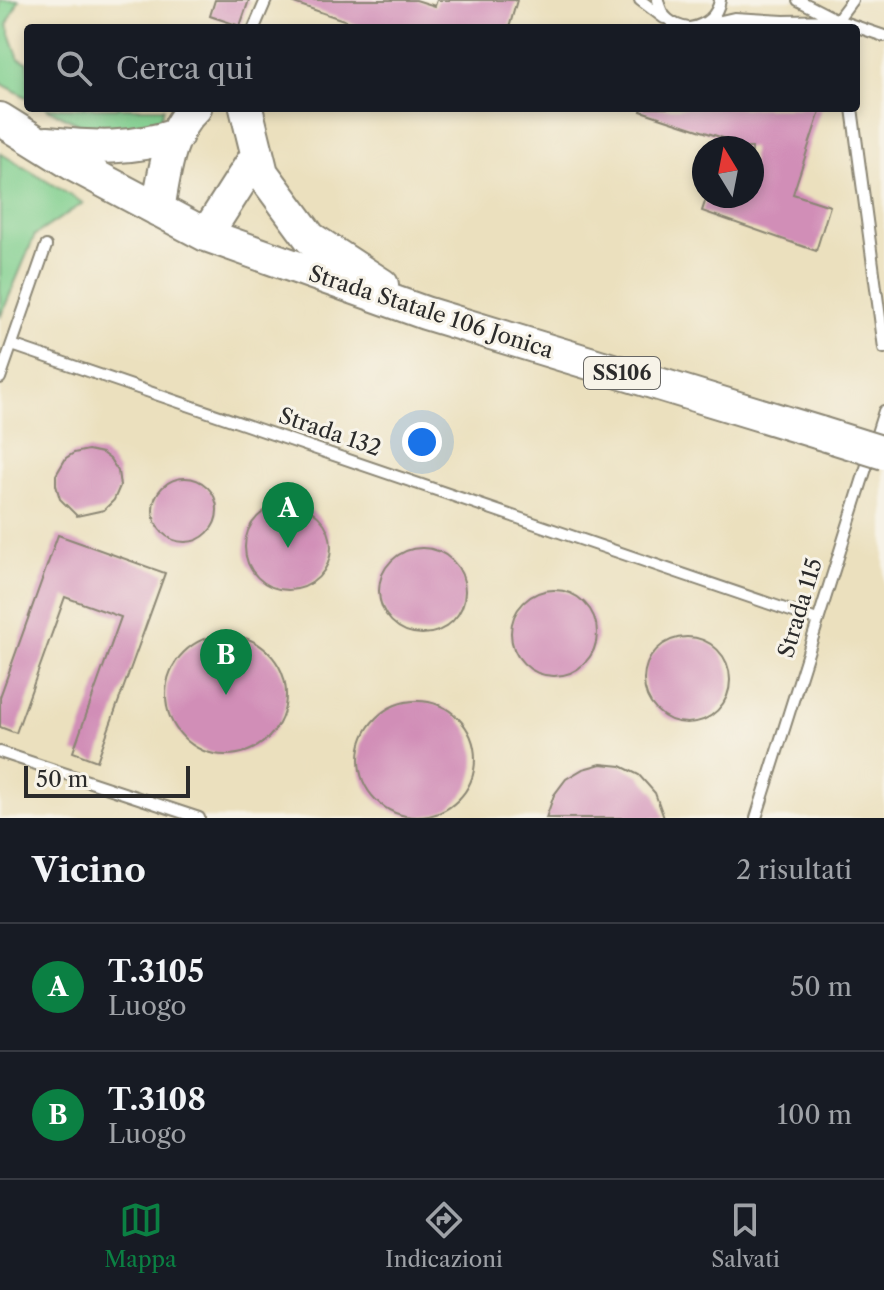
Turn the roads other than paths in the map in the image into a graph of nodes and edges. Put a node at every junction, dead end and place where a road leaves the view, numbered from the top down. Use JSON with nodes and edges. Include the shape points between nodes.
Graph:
{"nodes":[{"id":1,"x":266,"y":0,"type":"edge"},
{"id":2,"x":640,"y":0,"type":"edge"},
{"id":3,"x":658,"y":0,"type":"edge"},
{"id":4,"x":720,"y":0,"type":"edge"},
{"id":5,"x":798,"y":0,"type":"edge"},
{"id":6,"x":852,"y":0,"type":"edge"},
{"id":7,"x":669,"y":22,"type":"junction"},
{"id":8,"x":256,"y":24,"type":"edge"},
{"id":9,"x":678,"y":24,"type":"edge"},
{"id":10,"x":697,"y":24,"type":"edge"},
{"id":11,"x":706,"y":24,"type":"edge"},
{"id":12,"x":780,"y":24,"type":"edge"},
{"id":13,"x":838,"y":24,"type":"edge"},
{"id":14,"x":860,"y":30,"type":"edge"},
{"id":15,"x":884,"y":36,"type":"edge"},
{"id":16,"x":191,"y":112,"type":"edge"},
{"id":17,"x":247,"y":112,"type":"edge"},
{"id":18,"x":853,"y":112,"type":"edge"},
{"id":19,"x":0,"y":119,"type":"edge"},
{"id":20,"x":177,"y":135,"type":"junction"},
{"id":21,"x":35,"y":142,"type":"junction"},
{"id":22,"x":257,"y":155,"type":"junction"},
{"id":23,"x":158,"y":210,"type":"junction"},
{"id":24,"x":206,"y":235,"type":"junction"},
{"id":25,"x":46,"y":246,"type":"dead end"},
{"id":26,"x":425,"y":313,"type":"junction"},
{"id":27,"x":12,"y":345,"type":"junction"},
{"id":28,"x":884,"y":348,"type":"edge"},
{"id":29,"x":0,"y":378,"type":"edge"},
{"id":30,"x":884,"y":411,"type":"edge"},
{"id":31,"x":884,"y":453,"type":"edge"},
{"id":32,"x":817,"y":620,"type":"junction"},
{"id":33,"x":0,"y":752,"type":"edge"},
{"id":34,"x":199,"y":818,"type":"edge"},
{"id":35,"x":756,"y":818,"type":"edge"}],
"edges":[{"from":1,"to":8,"type":"lane"},
{"from":2,"to":7,"type":"lane"},
{"from":3,"to":7,"type":"lane"},
{"from":4,"to":10,"type":"lane","via":[[715,14]]},
{"from":5,"to":13,"type":"lane"},
{"from":6,"to":13,"type":"lane"},
{"from":7,"to":9,"type":"lane"},
{"from":11,"to":12,"type":"lane","via":[[734,18]]},
{"from":14,"to":15,"type":"lane"},
{"from":16,"to":20,"type":"main road"},
{"from":17,"to":22,"type":"main road"},
{"from":18,"to":28,"type":"lane"},
{"from":19,"to":21,"type":"main road","name":"Strada Statale 106 Jonica","number":"SS106"},
{"from":20,"to":21,"type":"main road","via":[[143,146]]},
{"from":20,"to":23,"type":"main road"},
{"from":21,"to":23,"type":"main road","name":"Strada Statale 106 Jonica","number":"SS106"},
{"from":22,"to":24,"type":"main road"},
{"from":22,"to":26,"type":"main road","via":[[262,173],[310,238]]},
{"from":23,"to":24,"type":"main road","name":"Strada Statale 106 Jonica","number":"SS106"},
{"from":24,"to":26,"type":"main road","name":"Strada Statale 106 Jonica","number":"SS106"},
{"from":25,"to":27,"type":"lane"},
{"from":26,"to":31,"type":"main road","name":"Strada Statale 106 Jonica","number":"SS106","bridge":true},
{"from":27,"to":29,"type":"lane"},
{"from":27,"to":32,"type":"lane","name":"Strada 132"},
{"from":30,"to":32,"type":"lane","name":"Strada 115"},
{"from":32,"to":35,"type":"lane","name":"Strada 115"},
{"from":33,"to":34,"type":"lane"}]}
